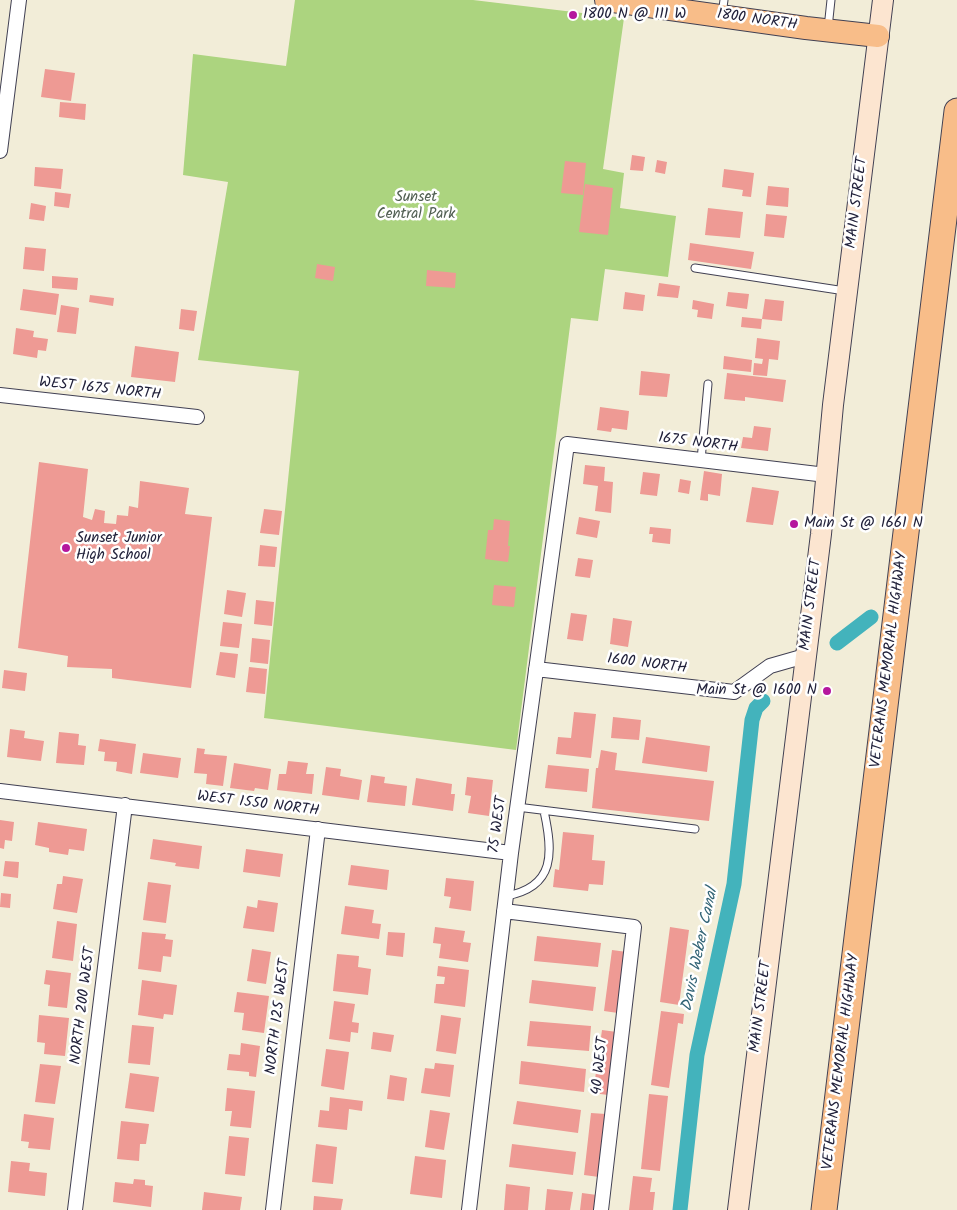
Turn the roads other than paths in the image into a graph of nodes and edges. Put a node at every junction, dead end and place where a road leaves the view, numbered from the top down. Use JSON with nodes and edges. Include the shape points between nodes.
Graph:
{"nodes":[{"id":1,"x":19,"y":0,"type":"edge"},
{"id":2,"x":613,"y":0,"type":"edge"},
{"id":3,"x":831,"y":0,"type":"edge"},
{"id":4,"x":883,"y":0,"type":"edge"},
{"id":5,"x":723,"y":8,"type":"edge"},
{"id":6,"x":828,"y":30,"type":"junction"},
{"id":7,"x":878,"y":36,"type":"junction"},
{"id":8,"x":957,"y":111,"type":"edge"},
{"id":9,"x":0,"y":151,"type":"edge"},
{"id":10,"x":695,"y":268,"type":"dead end"},
{"id":11,"x":848,"y":292,"type":"junction"},
{"id":12,"x":708,"y":384,"type":"dead end"},
{"id":13,"x":0,"y":395,"type":"edge"},
{"id":14,"x":197,"y":417,"type":"dead end"},
{"id":15,"x":566,"y":444,"type":"joint"},
{"id":16,"x":701,"y":460,"type":"junction"},
{"id":17,"x":826,"y":475,"type":"junction"},
{"id":18,"x":805,"y":656,"type":"junction"},
{"id":19,"x":536,"y":669,"type":"junction"},
{"id":20,"x":0,"y":791,"type":"edge"},
{"id":21,"x":125,"y":805,"type":"junction"},
{"id":22,"x":518,"y":807,"type":"junction"},
{"id":23,"x":544,"y":811,"type":"junction"},
{"id":24,"x":318,"y":829,"type":"junction"},
{"id":25,"x":694,"y":829,"type":"dead end"},
{"id":26,"x":511,"y":852,"type":"junction"},
{"id":27,"x":506,"y":896,"type":"junction"},
{"id":28,"x":504,"y":911,"type":"junction"},
{"id":29,"x":75,"y":1210,"type":"edge"},
{"id":30,"x":273,"y":1210,"type":"edge"},
{"id":31,"x":469,"y":1210,"type":"edge"},
{"id":32,"x":601,"y":1210,"type":"edge"},
{"id":33,"x":738,"y":1210,"type":"edge"},
{"id":34,"x":824,"y":1210,"type":"edge"}],
"edges":[{"from":1,"to":9,"type":"street"},
{"from":2,"to":5,"type":"main road","name":"1800 NORTH"},
{"from":3,"to":6,"type":"lane"},
{"from":4,"to":7,"type":"main road","name":"MAIN STREET"},
{"from":5,"to":6,"type":"main road","name":"1800 NORTH"},
{"from":6,"to":7,"type":"main road","name":"1800 NORTH"},
{"from":7,"to":11,"type":"main road","name":"MAIN STREET"},
{"from":8,"to":34,"type":"highway","name":"VETERANS MEMORIAL HIGHWAY"},
{"from":10,"to":11,"type":"lane"},
{"from":11,"to":17,"type":"main road","name":"MAIN STREET"},
{"from":12,"to":16,"type":"lane"},
{"from":13,"to":14,"type":"street","name":"WEST 1675 NORTH"},
{"from":15,"to":16,"type":"street","name":"1675 NORTH"},
{"from":15,"to":19,"type":"street","name":"75 WEST"},
{"from":16,"to":17,"type":"street","name":"1675 NORTH"},
{"from":17,"to":18,"type":"main road","name":"MAIN STREET"},
{"from":18,"to":19,"type":"street","name":"1600 NORTH","via":[[770,666],[734,692]]},
{"from":18,"to":33,"type":"main road","name":"MAIN STREET"},
{"from":19,"to":22,"type":"street","name":"75 WEST"},
{"from":20,"to":21,"type":"street","name":"WEST 1550 NORTH"},
{"from":21,"to":24,"type":"street","name":"WEST 1550 NORTH"},
{"from":21,"to":29,"type":"street","name":"NORTH 200 WEST"},
{"from":22,"to":23,"type":"lane"},
{"from":22,"to":26,"type":"street","name":"75 WEST"},
{"from":23,"to":25,"type":"lane"},
{"from":23,"to":27,"type":"lane","via":[[550,836],[547,867],[535,886]]},
{"from":24,"to":26,"type":"street","name":"WEST 1550 NORTH"},
{"from":24,"to":30,"type":"street","name":"NORTH 125 WEST"},
{"from":26,"to":27,"type":"street","name":"75 WEST"},
{"from":27,"to":28,"type":"street","name":"75 WEST"},
{"from":28,"to":31,"type":"street","name":"75 WEST"},
{"from":28,"to":32,"type":"street","name":"40 WEST","via":[[634,927]]}]}
